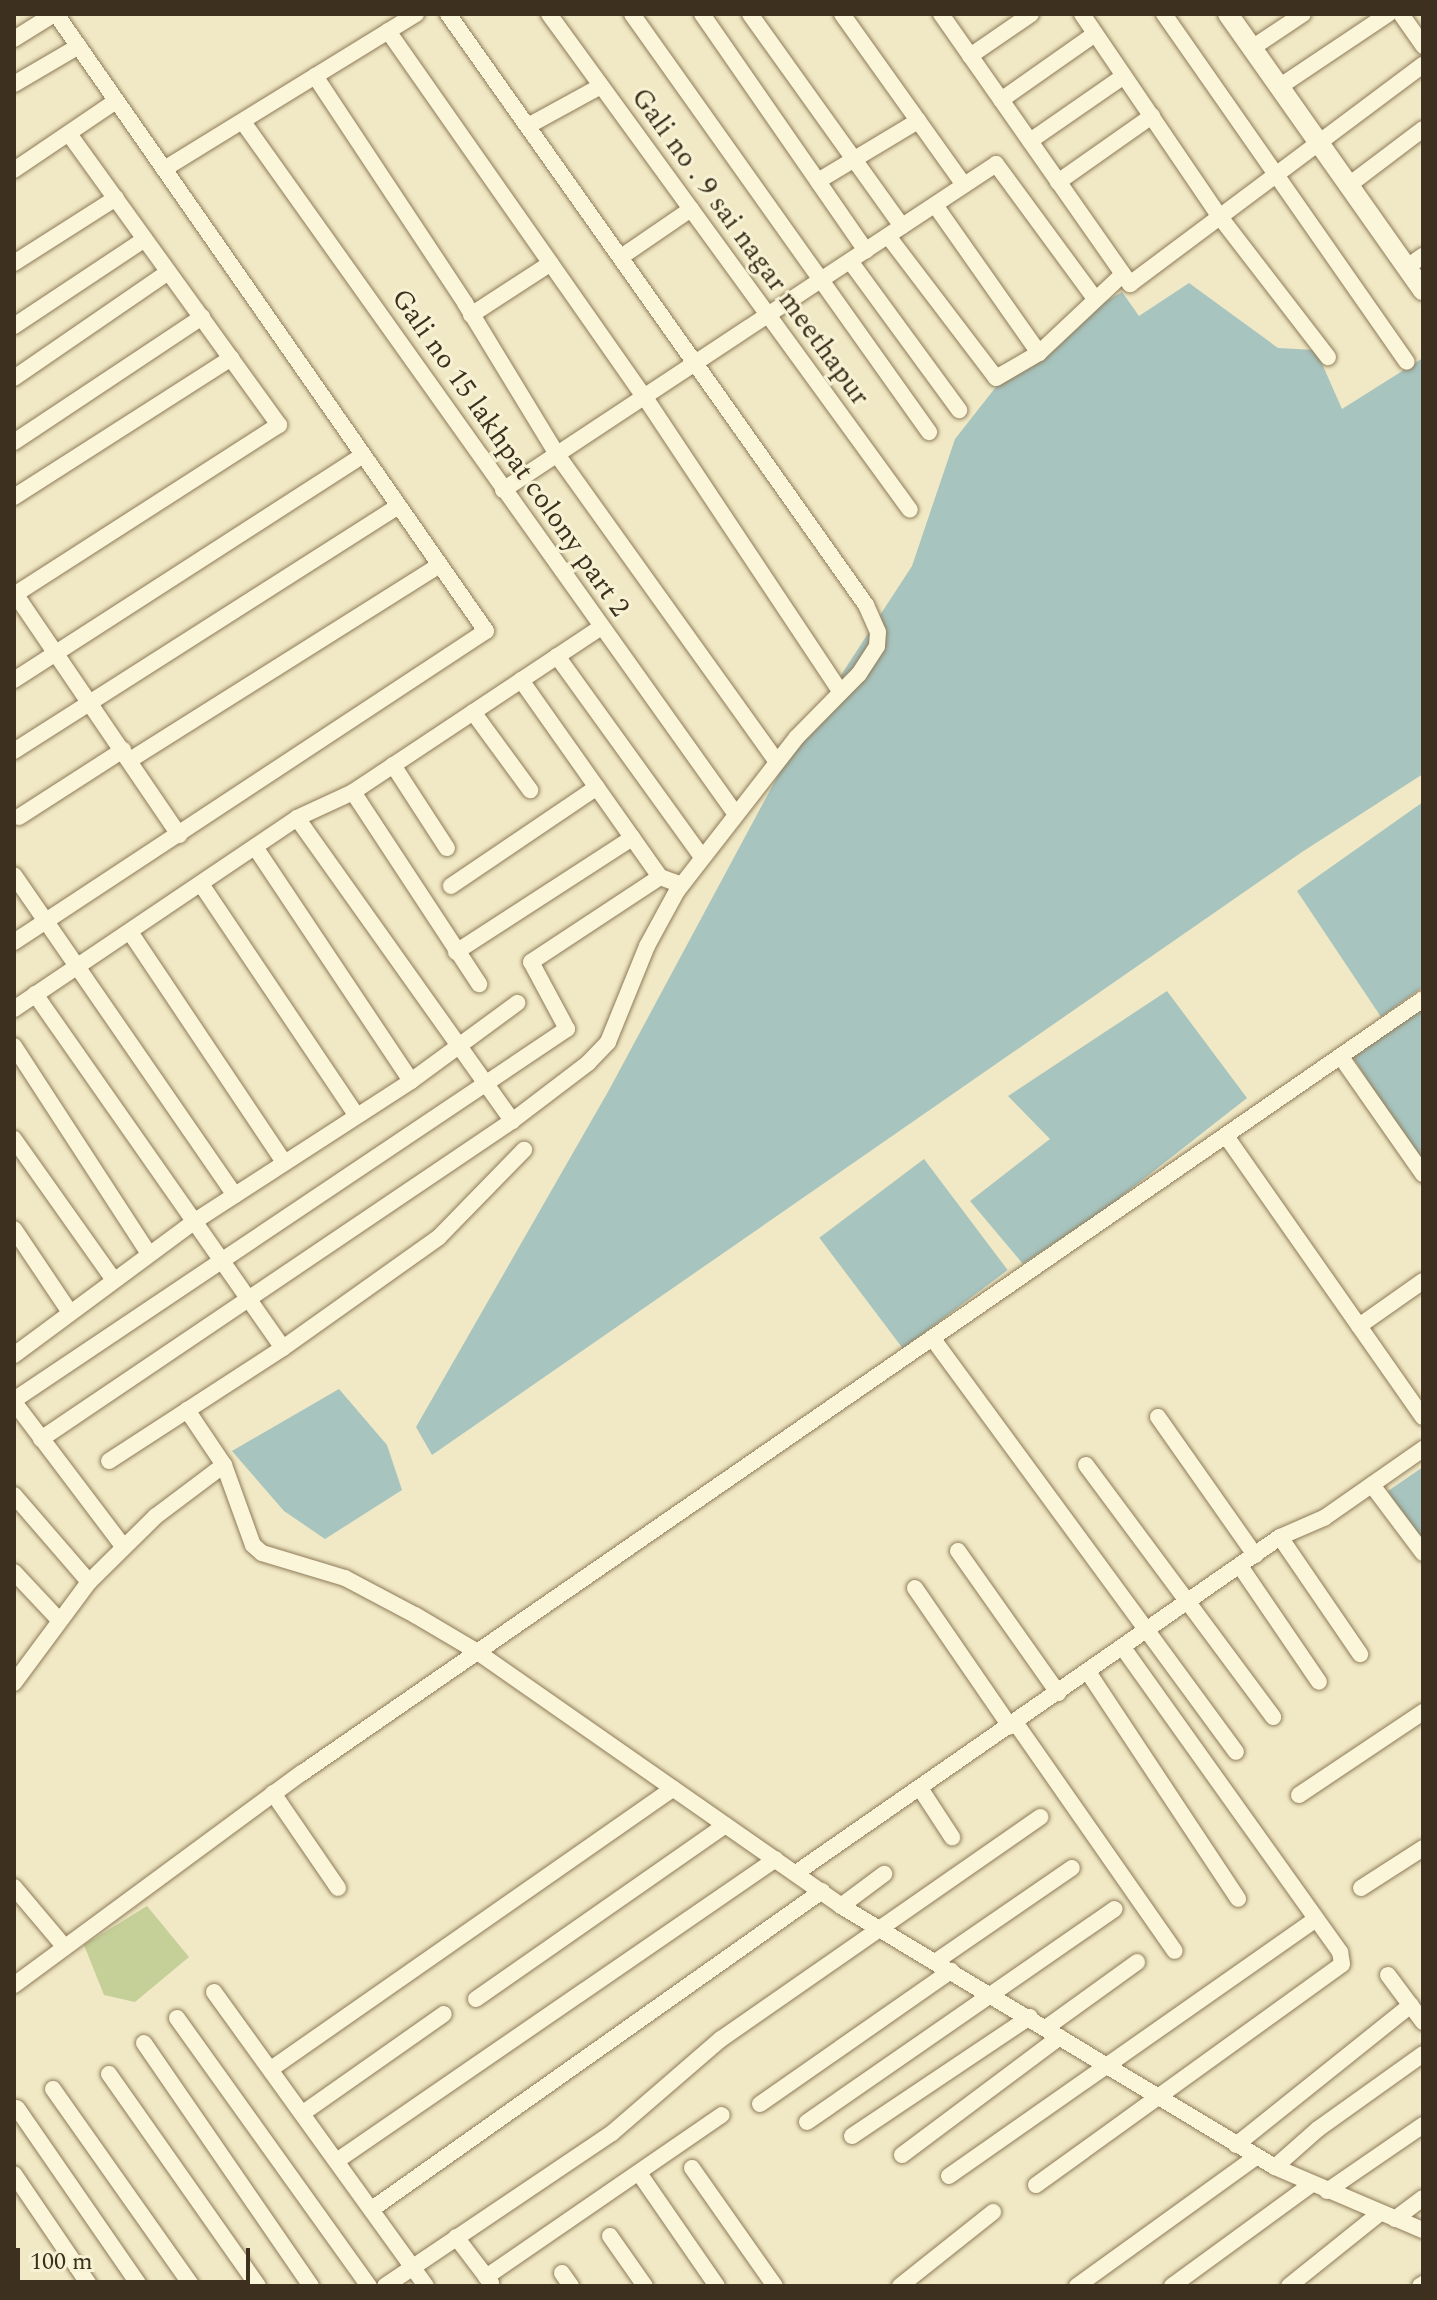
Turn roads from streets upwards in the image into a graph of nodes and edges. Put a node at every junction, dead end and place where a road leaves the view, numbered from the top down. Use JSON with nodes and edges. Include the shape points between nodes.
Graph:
{"nodes":[{"id":1,"x":55,"y":14,"type":"edge"},
{"id":2,"x":448,"y":14,"type":"edge"},
{"id":3,"x":549,"y":14,"type":"edge"},
{"id":4,"x":632,"y":14,"type":"edge"},
{"id":5,"x":702,"y":14,"type":"edge"},
{"id":6,"x":750,"y":14,"type":"edge"},
{"id":7,"x":842,"y":14,"type":"edge"},
{"id":8,"x":941,"y":14,"type":"edge"},
{"id":9,"x":1031,"y":14,"type":"edge"},
{"id":10,"x":1082,"y":14,"type":"edge"},
{"id":11,"x":1164,"y":14,"type":"edge"},
{"id":12,"x":1228,"y":14,"type":"edge"},
{"id":13,"x":1303,"y":14,"type":"edge"},
{"id":14,"x":1388,"y":14,"type":"edge"},
{"id":15,"x":1401,"y":14,"type":"edge"},
{"id":16,"x":411,"y":15,"type":"edge"},
{"id":17,"x":388,"y":31,"type":"junction"},
{"id":18,"x":1095,"y":34,"type":"junction"},
{"id":19,"x":14,"y":39,"type":"edge"},
{"id":20,"x":79,"y":46,"type":"junction"},
{"id":21,"x":1423,"y":46,"type":"edge"},
{"id":22,"x":1252,"y":48,"type":"junction"},
{"id":23,"x":970,"y":56,"type":"junction"},
{"id":24,"x":1423,"y":65,"type":"edge"},
{"id":25,"x":315,"y":76,"type":"junction"},
{"id":26,"x":1124,"y":76,"type":"junction"},
{"id":27,"x":14,"y":84,"type":"edge"},
{"id":28,"x":601,"y":86,"type":"junction"},
{"id":29,"x":1279,"y":87,"type":"junction"},
{"id":30,"x":1001,"y":100,"type":"junction"},
{"id":31,"x":116,"y":101,"type":"junction"},
{"id":32,"x":1152,"y":116,"type":"junction"},
{"id":33,"x":918,"y":121,"type":"junction"},
{"id":34,"x":243,"y":122,"type":"junction"},
{"id":35,"x":528,"y":126,"type":"junction"},
{"id":36,"x":1423,"y":129,"type":"edge"},
{"id":37,"x":70,"y":135,"type":"junction"},
{"id":38,"x":1030,"y":141,"type":"junction"},
{"id":39,"x":1319,"y":143,"type":"junction"},
{"id":40,"x":852,"y":156,"type":"junction"},
{"id":41,"x":164,"y":169,"type":"junction"},
{"id":42,"x":14,"y":170,"type":"edge"},
{"id":43,"x":1276,"y":175,"type":"junction"},
{"id":44,"x":818,"y":181,"type":"junction"},
{"id":45,"x":1058,"y":182,"type":"junction"},
{"id":46,"x":964,"y":185,"type":"junction"},
{"id":47,"x":1349,"y":185,"type":"junction"},
{"id":48,"x":116,"y":198,"type":"junction"},
{"id":49,"x":935,"y":205,"type":"junction"},
{"id":50,"x":691,"y":209,"type":"junction"},
{"id":51,"x":1220,"y":217,"type":"junction"},
{"id":52,"x":902,"y":226,"type":"junction"},
{"id":53,"x":888,"y":236,"type":"junction"},
{"id":54,"x":145,"y":239,"type":"junction"},
{"id":55,"x":866,"y":251,"type":"junction"},
{"id":56,"x":621,"y":257,"type":"junction"},
{"id":57,"x":850,"y":261,"type":"junction"},
{"id":58,"x":1415,"y":261,"type":"edge"},
{"id":59,"x":14,"y":263,"type":"edge"},
{"id":60,"x":551,"y":263,"type":"junction"},
{"id":61,"x":168,"y":272,"type":"junction"},
{"id":62,"x":1123,"y":274,"type":"junction"},
{"id":63,"x":819,"y":282,"type":"junction"},
{"id":64,"x":1423,"y":290,"type":"edge"},
{"id":65,"x":1095,"y":299,"type":"junction"},
{"id":66,"x":471,"y":315,"type":"junction"},
{"id":67,"x":768,"y":316,"type":"junction"},
{"id":68,"x":202,"y":317,"type":"junction"},
{"id":69,"x":14,"y":326,"type":"edge"},
{"id":70,"x":1039,"y":353,"type":"junction"},
{"id":71,"x":1328,"y":357,"type":"dead end"},
{"id":72,"x":231,"y":358,"type":"junction"},
{"id":73,"x":1407,"y":362,"type":"dead end"},
{"id":74,"x":698,"y":364,"type":"junction"},
{"id":75,"x":14,"y":378,"type":"edge"},
{"id":76,"x":646,"y":399,"type":"junction"},
{"id":77,"x":959,"y":410,"type":"dead end"},
{"id":78,"x":929,"y":432,"type":"dead end"},
{"id":79,"x":14,"y":442,"type":"edge"},
{"id":80,"x":363,"y":455,"type":"junction"},
{"id":81,"x":558,"y":456,"type":"junction"},
{"id":82,"x":503,"y":490,"type":"junction"},
{"id":83,"x":14,"y":497,"type":"edge"},
{"id":84,"x":399,"y":506,"type":"junction"},
{"id":85,"x":910,"y":510,"type":"dead end"},
{"id":86,"x":440,"y":565,"type":"junction"},
{"id":87,"x":14,"y":593,"type":"edge"},
{"id":88,"x":601,"y":627,"type":"junction"},
{"id":89,"x":56,"y":652,"type":"junction"},
{"id":90,"x":557,"y":656,"type":"junction"},
{"id":91,"x":14,"y":680,"type":"edge"},
{"id":92,"x":521,"y":680,"type":"junction"},
{"id":93,"x":840,"y":691,"type":"junction"},
{"id":94,"x":88,"y":700,"type":"junction"},
{"id":95,"x":473,"y":712,"type":"junction"},
{"id":96,"x":14,"y":751,"type":"edge"},
{"id":97,"x":126,"y":755,"type":"junction"},
{"id":98,"x":777,"y":762,"type":"junction"},
{"id":99,"x":393,"y":765,"type":"junction"},
{"id":100,"x":597,"y":787,"type":"junction"},
{"id":101,"x":530,"y":790,"type":"dead end"},
{"id":102,"x":353,"y":792,"type":"junction"},
{"id":103,"x":735,"y":813,"type":"junction"},
{"id":104,"x":19,"y":817,"type":"dead end"},
{"id":105,"x":297,"y":818,"type":"junction"},
{"id":106,"x":179,"y":835,"type":"junction"},
{"id":107,"x":632,"y":838,"type":"junction"},
{"id":108,"x":255,"y":847,"type":"junction"},
{"id":109,"x":447,"y":848,"type":"dead end"},
{"id":110,"x":702,"y":857,"type":"junction"},
{"id":111,"x":14,"y":875,"type":"edge"},
{"id":112,"x":660,"y":877,"type":"junction"},
{"id":113,"x":201,"y":884,"type":"junction"},
{"id":114,"x":682,"y":885,"type":"junction"},
{"id":115,"x":451,"y":886,"type":"dead end"},
{"id":116,"x":45,"y":922,"type":"junction"},
{"id":117,"x":130,"y":932,"type":"junction"},
{"id":118,"x":14,"y":942,"type":"edge"},
{"id":119,"x":456,"y":952,"type":"junction"},
{"id":120,"x":78,"y":966,"type":"junction"},
{"id":121,"x":479,"y":984,"type":"dead end"},
{"id":122,"x":35,"y":994,"type":"junction"},
{"id":123,"x":1423,"y":999,"type":"edge"},
{"id":124,"x":517,"y":1003,"type":"dead end"},
{"id":125,"x":14,"y":1009,"type":"edge"},
{"id":126,"x":458,"y":1044,"type":"junction"},
{"id":127,"x":14,"y":1046,"type":"edge"},
{"id":128,"x":1341,"y":1057,"type":"junction"},
{"id":129,"x":411,"y":1081,"type":"junction"},
{"id":130,"x":485,"y":1084,"type":"junction"},
{"id":131,"x":356,"y":1115,"type":"junction"},
{"id":132,"x":512,"y":1121,"type":"junction"},
{"id":133,"x":1226,"y":1136,"type":"junction"},
{"id":134,"x":14,"y":1139,"type":"edge"},
{"id":135,"x":524,"y":1150,"type":"dead end"},
{"id":136,"x":284,"y":1162,"type":"junction"},
{"id":137,"x":1423,"y":1174,"type":"edge"},
{"id":138,"x":235,"y":1195,"type":"junction"},
{"id":139,"x":195,"y":1221,"type":"junction"},
{"id":140,"x":14,"y":1229,"type":"edge"},
{"id":141,"x":149,"y":1254,"type":"junction"},
{"id":142,"x":222,"y":1259,"type":"junction"},
{"id":143,"x":114,"y":1280,"type":"junction"},
{"id":144,"x":1423,"y":1281,"type":"edge"},
{"id":145,"x":248,"y":1297,"type":"junction"},
{"id":146,"x":69,"y":1311,"type":"junction"},
{"id":147,"x":1359,"y":1326,"type":"junction"},
{"id":148,"x":933,"y":1339,"type":"junction"},
{"id":149,"x":283,"y":1348,"type":"junction"},
{"id":150,"x":14,"y":1355,"type":"edge"},
{"id":151,"x":14,"y":1401,"type":"edge"},
{"id":152,"x":187,"y":1410,"type":"junction"},
{"id":153,"x":1158,"y":1417,"type":"dead end"},
{"id":154,"x":1423,"y":1417,"type":"edge"},
{"id":155,"x":41,"y":1439,"type":"junction"},
{"id":156,"x":1423,"y":1449,"type":"edge"},
{"id":157,"x":109,"y":1461,"type":"dead end"},
{"id":158,"x":224,"y":1465,"type":"junction"},
{"id":159,"x":1086,"y":1465,"type":"dead end"},
{"id":160,"x":1372,"y":1485,"type":"junction"},
{"id":161,"x":14,"y":1495,"type":"edge"},
{"id":162,"x":1280,"y":1537,"type":"junction"},
{"id":163,"x":123,"y":1546,"type":"junction"},
{"id":164,"x":958,"y":1551,"type":"dead end"},
{"id":165,"x":1423,"y":1553,"type":"edge"},
{"id":166,"x":1255,"y":1555,"type":"junction"},
{"id":167,"x":1240,"y":1566,"type":"junction"},
{"id":168,"x":14,"y":1572,"type":"edge"},
{"id":169,"x":89,"y":1582,"type":"junction"},
{"id":170,"x":915,"y":1588,"type":"dead end"},
{"id":171,"x":1188,"y":1603,"type":"junction"},
{"id":172,"x":59,"y":1620,"type":"junction"},
{"id":173,"x":1148,"y":1631,"type":"junction"},
{"id":174,"x":1123,"y":1648,"type":"junction"},
{"id":175,"x":476,"y":1651,"type":"junction"},
{"id":176,"x":1360,"y":1654,"type":"dead end"},
{"id":177,"x":1088,"y":1672,"type":"junction"},
{"id":178,"x":1319,"y":1682,"type":"dead end"},
{"id":179,"x":14,"y":1683,"type":"edge"},
{"id":180,"x":1058,"y":1693,"type":"junction"},
{"id":181,"x":1423,"y":1712,"type":"edge"},
{"id":182,"x":1273,"y":1717,"type":"dead end"},
{"id":183,"x":1012,"y":1724,"type":"junction"},
{"id":184,"x":1236,"y":1752,"type":"dead end"},
{"id":185,"x":920,"y":1788,"type":"junction"},
{"id":186,"x":673,"y":1789,"type":"junction"},
{"id":187,"x":273,"y":1793,"type":"junction"},
{"id":188,"x":1299,"y":1795,"type":"dead end"},
{"id":189,"x":1040,"y":1817,"type":"dead end"},
{"id":190,"x":725,"y":1825,"type":"junction"},
{"id":191,"x":952,"y":1837,"type":"dead end"},
{"id":192,"x":1423,"y":1848,"type":"edge"},
{"id":193,"x":776,"y":1859,"type":"junction"},
{"id":194,"x":1072,"y":1868,"type":"dead end"},
{"id":195,"x":796,"y":1873,"type":"junction"},
{"id":196,"x":884,"y":1874,"type":"dead end"},
{"id":197,"x":14,"y":1887,"type":"edge"},
{"id":198,"x":338,"y":1888,"type":"dead end"},
{"id":199,"x":1361,"y":1888,"type":"dead end"},
{"id":200,"x":822,"y":1891,"type":"junction"},
{"id":201,"x":1238,"y":1899,"type":"dead end"},
{"id":202,"x":841,"y":1906,"type":"junction"},
{"id":203,"x":1115,"y":1909,"type":"dead end"},
{"id":204,"x":1315,"y":1920,"type":"junction"},
{"id":205,"x":879,"y":1928,"type":"junction"},
{"id":206,"x":63,"y":1945,"type":"junction"},
{"id":207,"x":1175,"y":1951,"type":"dead end"},
{"id":208,"x":935,"y":1962,"type":"junction"},
{"id":209,"x":1137,"y":1962,"type":"dead end"},
{"id":210,"x":951,"y":1971,"type":"junction"},
{"id":211,"x":1388,"y":1975,"type":"dead end"},
{"id":212,"x":14,"y":1985,"type":"edge"},
{"id":213,"x":214,"y":1992,"type":"dead end"},
{"id":214,"x":989,"y":1993,"type":"junction"},
{"id":215,"x":476,"y":1999,"type":"dead end"},
{"id":216,"x":1411,"y":2005,"type":"junction"},
{"id":217,"x":444,"y":2014,"type":"dead end"},
{"id":218,"x":1030,"y":2017,"type":"junction"},
{"id":219,"x":177,"y":2018,"type":"dead end"},
{"id":220,"x":1423,"y":2022,"type":"edge"},
{"id":221,"x":1054,"y":2032,"type":"junction"},
{"id":222,"x":144,"y":2043,"type":"dead end"},
{"id":223,"x":1423,"y":2054,"type":"edge"},
{"id":224,"x":1103,"y":2064,"type":"junction"},
{"id":225,"x":271,"y":2069,"type":"junction"},
{"id":226,"x":109,"y":2074,"type":"dead end"},
{"id":227,"x":53,"y":2089,"type":"dead end"},
{"id":228,"x":1160,"y":2099,"type":"junction"},
{"id":229,"x":760,"y":2104,"type":"dead end"},
{"id":230,"x":17,"y":2108,"type":"dead end"},
{"id":231,"x":303,"y":2113,"type":"junction"},
{"id":232,"x":722,"y":2115,"type":"dead end"},
{"id":233,"x":807,"y":2122,"type":"dead end"},
{"id":234,"x":1423,"y":2125,"type":"edge"},
{"id":235,"x":852,"y":2136,"type":"dead end"},
{"id":236,"x":1236,"y":2145,"type":"junction"},
{"id":237,"x":902,"y":2155,"type":"dead end"},
{"id":238,"x":1256,"y":2157,"type":"junction"},
{"id":239,"x":338,"y":2160,"type":"junction"},
{"id":240,"x":1275,"y":2167,"type":"junction"},
{"id":241,"x":692,"y":2168,"type":"dead end"},
{"id":242,"x":639,"y":2173,"type":"junction"},
{"id":243,"x":14,"y":2174,"type":"edge"},
{"id":244,"x":949,"y":2176,"type":"dead end"},
{"id":245,"x":1036,"y":2185,"type":"dead end"},
{"id":246,"x":1320,"y":2188,"type":"junction"},
{"id":247,"x":1423,"y":2198,"type":"edge"},
{"id":248,"x":372,"y":2209,"type":"junction"},
{"id":249,"x":993,"y":2212,"type":"dead end"},
{"id":250,"x":1388,"y":2216,"type":"junction"},
{"id":251,"x":1423,"y":2230,"type":"edge"},
{"id":252,"x":610,"y":2236,"type":"dead end"},
{"id":253,"x":456,"y":2237,"type":"junction"},
{"id":254,"x":413,"y":2266,"type":"junction"},
{"id":255,"x":490,"y":2282,"type":"edge"},
{"id":256,"x":90,"y":2286,"type":"edge"},
{"id":257,"x":140,"y":2286,"type":"edge"},
{"id":258,"x":192,"y":2286,"type":"edge"},
{"id":259,"x":258,"y":2286,"type":"edge"},
{"id":260,"x":311,"y":2286,"type":"edge"},
{"id":261,"x":369,"y":2286,"type":"edge"},
{"id":262,"x":385,"y":2286,"type":"edge"},
{"id":263,"x":426,"y":2286,"type":"edge"},
{"id":264,"x":645,"y":2286,"type":"edge"},
{"id":265,"x":717,"y":2286,"type":"edge"},
{"id":266,"x":775,"y":2286,"type":"edge"},
{"id":267,"x":900,"y":2286,"type":"edge"},
{"id":268,"x":1077,"y":2286,"type":"edge"},
{"id":269,"x":1172,"y":2286,"type":"edge"},
{"id":270,"x":1289,"y":2286,"type":"edge"}],
"edges":[{"from":1,"to":19,"type":"street"},
{"from":1,"to":20,"type":"street"},
{"from":2,"to":35,"type":"street"},
{"from":3,"to":28,"type":"street","name":"Gali no . 9 sai nagar meethapur"},
{"from":4,"to":63,"type":"street"},
{"from":5,"to":44,"type":"street"},
{"from":6,"to":40,"type":"street"},
{"from":7,"to":33,"type":"street"},
{"from":8,"to":23,"type":"street"},
{"from":9,"to":23,"type":"street"},
{"from":10,"to":18,"type":"street"},
{"from":11,"to":43,"type":"street"},
{"from":12,"to":22,"type":"street"},
{"from":13,"to":22,"type":"street"},
{"from":14,"to":29,"type":"street"},
{"from":15,"to":21,"type":"street"},
{"from":16,"to":17,"type":"street"},
{"from":17,"to":25,"type":"street"},
{"from":17,"to":60,"type":"street"},
{"from":18,"to":26,"type":"street"},
{"from":18,"to":30,"type":"street"},
{"from":20,"to":27,"type":"street"},
{"from":20,"to":31,"type":"street"},
{"from":22,"to":29,"type":"street"},
{"from":23,"to":30,"type":"street"},
{"from":24,"to":39,"type":"street"},
{"from":25,"to":34,"type":"street"},
{"from":25,"to":66,"type":"street"},
{"from":26,"to":32,"type":"street"},
{"from":26,"to":38,"type":"street"},
{"from":28,"to":35,"type":"street"},
{"from":28,"to":50,"type":"street","name":"Gali no . 9 sai nagar meethapur"},
{"from":29,"to":39,"type":"street"},
{"from":30,"to":38,"type":"street"},
{"from":31,"to":37,"type":"street"},
{"from":31,"to":41,"type":"street"},
{"from":32,"to":45,"type":"street"},
{"from":32,"to":51,"type":"street"},
{"from":33,"to":40,"type":"street"},
{"from":33,"to":46,"type":"street"},
{"from":34,"to":41,"type":"street"},
{"from":34,"to":82,"type":"street","name":"Gali no 15 lakhpat colony part 2"},
{"from":35,"to":56,"type":"street"},
{"from":36,"to":47,"type":"street"},
{"from":37,"to":42,"type":"street"},
{"from":37,"to":48,"type":"street"},
{"from":38,"to":45,"type":"street"},
{"from":39,"to":43,"type":"street"},
{"from":39,"to":47,"type":"street"},
{"from":40,"to":44,"type":"street"},
{"from":40,"to":52,"type":"street"},
{"from":41,"to":80,"type":"street"},
{"from":43,"to":51,"type":"street"},
{"from":43,"to":73,"type":"street"},
{"from":44,"to":55,"type":"street"},
{"from":45,"to":62,"type":"street"},
{"from":46,"to":49,"type":"street"},
{"from":46,"to":65,"type":"street","via":[[996,164]]},
{"from":47,"to":58,"type":"street"},
{"from":48,"to":54,"type":"street"},
{"from":48,"to":59,"type":"street"},
{"from":49,"to":52,"type":"street"},
{"from":49,"to":70,"type":"street"},
{"from":50,"to":56,"type":"street"},
{"from":50,"to":67,"type":"street","name":"Gali no . 9 sai nagar meethapur"},
{"from":51,"to":62,"type":"street","via":[[1130,284]]},
{"from":51,"to":71,"type":"street"},
{"from":52,"to":53,"type":"street"},
{"from":53,"to":55,"type":"street"},
{"from":53,"to":70,"type":"street","via":[[996,378]]},
{"from":54,"to":61,"type":"street"},
{"from":54,"to":69,"type":"street"},
{"from":55,"to":57,"type":"street"},
{"from":56,"to":74,"type":"street"},
{"from":57,"to":63,"type":"street"},
{"from":57,"to":77,"type":"street"},
{"from":58,"to":64,"type":"street"},
{"from":60,"to":66,"type":"street"},
{"from":60,"to":76,"type":"street"},
{"from":61,"to":68,"type":"street"},
{"from":61,"to":75,"type":"street"},
{"from":62,"to":65,"type":"street"},
{"from":63,"to":67,"type":"street"},
{"from":63,"to":78,"type":"street"},
{"from":65,"to":70,"type":"street"},
{"from":66,"to":81,"type":"street"},
{"from":67,"to":74,"type":"street"},
{"from":67,"to":85,"type":"street","name":"Gali no . 9 sai nagar meethapur"},
{"from":68,"to":72,"type":"street"},
{"from":68,"to":79,"type":"street"},
{"from":72,"to":83,"type":"street"},
{"from":72,"to":87,"type":"street","via":[[279,425]]},
{"from":74,"to":76,"type":"street"},
{"from":74,"to":93,"type":"street","via":[[875,619],[877,646]]},
{"from":76,"to":81,"type":"street"},
{"from":76,"to":93,"type":"street"},
{"from":80,"to":84,"type":"street"},
{"from":80,"to":89,"type":"street"},
{"from":81,"to":82,"type":"street"},
{"from":81,"to":98,"type":"street"},
{"from":82,"to":88,"type":"street","name":"Gali no 15 lakhpat colony part 2"},
{"from":84,"to":86,"type":"street"},
{"from":84,"to":94,"type":"street"},
{"from":86,"to":97,"type":"street"},
{"from":86,"to":106,"type":"street","via":[[486,631]]},
{"from":87,"to":89,"type":"street"},
{"from":88,"to":90,"type":"street"},
{"from":88,"to":103,"type":"street","name":"Gali no 15 lakhpat colony part 2"},
{"from":89,"to":91,"type":"street"},
{"from":89,"to":94,"type":"street"},
{"from":90,"to":92,"type":"street"},
{"from":90,"to":110,"type":"street"},
{"from":92,"to":95,"type":"street"},
{"from":92,"to":100,"type":"street"},
{"from":93,"to":98,"type":"street"},
{"from":94,"to":96,"type":"street"},
{"from":94,"to":97,"type":"street"},
{"from":95,"to":99,"type":"street"},
{"from":95,"to":101,"type":"street"},
{"from":97,"to":104,"type":"street"},
{"from":97,"to":106,"type":"street"},
{"from":98,"to":103,"type":"street"},
{"from":99,"to":102,"type":"street"},
{"from":99,"to":109,"type":"street"},
{"from":100,"to":107,"type":"street"},
{"from":100,"to":115,"type":"street"},
{"from":102,"to":105,"type":"street"},
{"from":102,"to":119,"type":"street"},
{"from":103,"to":110,"type":"street"},
{"from":105,"to":108,"type":"street"},
{"from":105,"to":126,"type":"street"},
{"from":106,"to":116,"type":"street"},
{"from":107,"to":112,"type":"street"},
{"from":107,"to":119,"type":"street"},
{"from":108,"to":113,"type":"street"},
{"from":108,"to":129,"type":"street"},
{"from":110,"to":114,"type":"street"},
{"from":111,"to":116,"type":"street"},
{"from":112,"to":114,"type":"street"},
{"from":112,"to":130,"type":"street","via":[[531,962],[567,1029]]},
{"from":113,"to":117,"type":"street"},
{"from":113,"to":131,"type":"street"},
{"from":114,"to":132,"type":"street","via":[[647,946],[608,1042]]},
{"from":116,"to":118,"type":"street"},
{"from":116,"to":120,"type":"street"},
{"from":117,"to":120,"type":"street"},
{"from":117,"to":136,"type":"street"},
{"from":119,"to":121,"type":"street"},
{"from":120,"to":122,"type":"street"},
{"from":120,"to":138,"type":"street"},
{"from":122,"to":125,"type":"street"},
{"from":122,"to":139,"type":"street"},
{"from":123,"to":128,"type":"street"},
{"from":124,"to":126,"type":"street"},
{"from":126,"to":129,"type":"street"},
{"from":126,"to":130,"type":"street"},
{"from":127,"to":141,"type":"street"},
{"from":128,"to":133,"type":"street"},
{"from":128,"to":137,"type":"street"},
{"from":129,"to":131,"type":"street"},
{"from":130,"to":132,"type":"street"},
{"from":130,"to":142,"type":"street"},
{"from":131,"to":136,"type":"street"},
{"from":132,"to":145,"type":"street"},
{"from":133,"to":147,"type":"street"},
{"from":133,"to":148,"type":"street"},
{"from":134,"to":143,"type":"street"},
{"from":135,"to":149,"type":"street","via":[[464,1217]]},
{"from":136,"to":138,"type":"street"},
{"from":138,"to":139,"type":"street"},
{"from":139,"to":141,"type":"street"},
{"from":139,"to":142,"type":"street"},
{"from":140,"to":146,"type":"street"},
{"from":141,"to":143,"type":"street"},
{"from":142,"to":145,"type":"street"},
{"from":142,"to":151,"type":"street"},
{"from":143,"to":146,"type":"street"},
{"from":144,"to":147,"type":"street"},
{"from":145,"to":149,"type":"street"},
{"from":145,"to":155,"type":"street"},
{"from":146,"to":150,"type":"street"},
{"from":147,"to":154,"type":"street"},
{"from":148,"to":173,"type":"street"},
{"from":148,"to":175,"type":"street"},
{"from":149,"to":152,"type":"street"},
{"from":151,"to":155,"type":"street"},
{"from":152,"to":157,"type":"street"},
{"from":152,"to":158,"type":"street"},
{"from":153,"to":166,"type":"street"},
{"from":155,"to":163,"type":"street"},
{"from":156,"to":160,"type":"street"},
{"from":158,"to":163,"type":"street"},
{"from":158,"to":175,"type":"street","via":[[253,1545],[262,1553],[345,1578]]},
{"from":159,"to":171,"type":"street"},
{"from":160,"to":162,"type":"street","via":[[1324,1518]]},
{"from":160,"to":165,"type":"street"},
{"from":161,"to":169,"type":"street"},
{"from":162,"to":166,"type":"street"},
{"from":162,"to":176,"type":"street"},
{"from":163,"to":169,"type":"street"},
{"from":164,"to":180,"type":"street"},
{"from":166,"to":167,"type":"street"},
{"from":167,"to":171,"type":"street"},
{"from":167,"to":178,"type":"street"},
{"from":168,"to":172,"type":"street"},
{"from":169,"to":172,"type":"street"},
{"from":170,"to":183,"type":"street"},
{"from":171,"to":173,"type":"street"},
{"from":171,"to":182,"type":"street"},
{"from":172,"to":179,"type":"street"},
{"from":173,"to":174,"type":"street"},
{"from":173,"to":184,"type":"street"},
{"from":174,"to":177,"type":"street"},
{"from":174,"to":204,"type":"street"},
{"from":175,"to":186,"type":"street"},
{"from":175,"to":187,"type":"street"},
{"from":177,"to":180,"type":"street"},
{"from":177,"to":201,"type":"street"},
{"from":180,"to":183,"type":"street"},
{"from":181,"to":188,"type":"street"},
{"from":183,"to":185,"type":"street"},
{"from":183,"to":207,"type":"street"},
{"from":185,"to":191,"type":"street"},
{"from":185,"to":195,"type":"street"},
{"from":186,"to":190,"type":"street"},
{"from":186,"to":225,"type":"street"},
{"from":187,"to":198,"type":"street"},
{"from":187,"to":206,"type":"street"},
{"from":189,"to":205,"type":"street"},
{"from":190,"to":193,"type":"street"},
{"from":190,"to":215,"type":"street"},
{"from":192,"to":199,"type":"street"},
{"from":193,"to":195,"type":"street"},
{"from":193,"to":239,"type":"street"},
{"from":194,"to":208,"type":"street"},
{"from":195,"to":200,"type":"street"},
{"from":196,"to":202,"type":"street"},
{"from":197,"to":206,"type":"street"},
{"from":200,"to":202,"type":"street"},
{"from":200,"to":248,"type":"street"},
{"from":202,"to":205,"type":"street"},
{"from":203,"to":214,"type":"street"},
{"from":204,"to":224,"type":"street"},
{"from":204,"to":228,"type":"street","via":[[1340,1952],[1342,1964]]},
{"from":205,"to":208,"type":"street"},
{"from":205,"to":253,"type":"street","via":[[674,2076],[612,2133]]},
{"from":206,"to":212,"type":"street"},
{"from":208,"to":210,"type":"street"},
{"from":209,"to":221,"type":"street"},
{"from":210,"to":214,"type":"street"},
{"from":210,"to":229,"type":"street"},
{"from":211,"to":216,"type":"street"},
{"from":213,"to":225,"type":"street"},
{"from":214,"to":218,"type":"street"},
{"from":214,"to":233,"type":"street"},
{"from":216,"to":220,"type":"street"},
{"from":216,"to":236,"type":"street"},
{"from":217,"to":231,"type":"street"},
{"from":218,"to":221,"type":"street"},
{"from":218,"to":235,"type":"street"},
{"from":219,"to":261,"type":"street"},
{"from":221,"to":224,"type":"street"},
{"from":221,"to":237,"type":"street"},
{"from":222,"to":260,"type":"street"},
{"from":223,"to":240,"type":"street","via":[[1318,2129]]},
{"from":224,"to":228,"type":"street"},
{"from":224,"to":244,"type":"street"},
{"from":225,"to":231,"type":"street"},
{"from":226,"to":259,"type":"street"},
{"from":227,"to":258,"type":"street"},
{"from":228,"to":236,"type":"street"},
{"from":228,"to":245,"type":"street"},
{"from":230,"to":257,"type":"street"},
{"from":231,"to":239,"type":"street"},
{"from":232,"to":242,"type":"street"},
{"from":234,"to":246,"type":"street"},
{"from":236,"to":238,"type":"street"},
{"from":238,"to":240,"type":"street"},
{"from":238,"to":268,"type":"street"},
{"from":239,"to":248,"type":"street"},
{"from":240,"to":246,"type":"street"},
{"from":241,"to":266,"type":"street"},
{"from":242,"to":255,"type":"street"},
{"from":242,"to":265,"type":"street"},
{"from":243,"to":256,"type":"street"},
{"from":246,"to":250,"type":"street"},
{"from":246,"to":269,"type":"street"},
{"from":247,"to":250,"type":"street"},
{"from":248,"to":254,"type":"street"},
{"from":249,"to":267,"type":"street"},
{"from":250,"to":251,"type":"street"},
{"from":250,"to":270,"type":"street"},
{"from":252,"to":264,"type":"street"},
{"from":253,"to":254,"type":"street"},
{"from":253,"to":255,"type":"street"},
{"from":254,"to":262,"type":"street"},
{"from":254,"to":263,"type":"street"}]}
